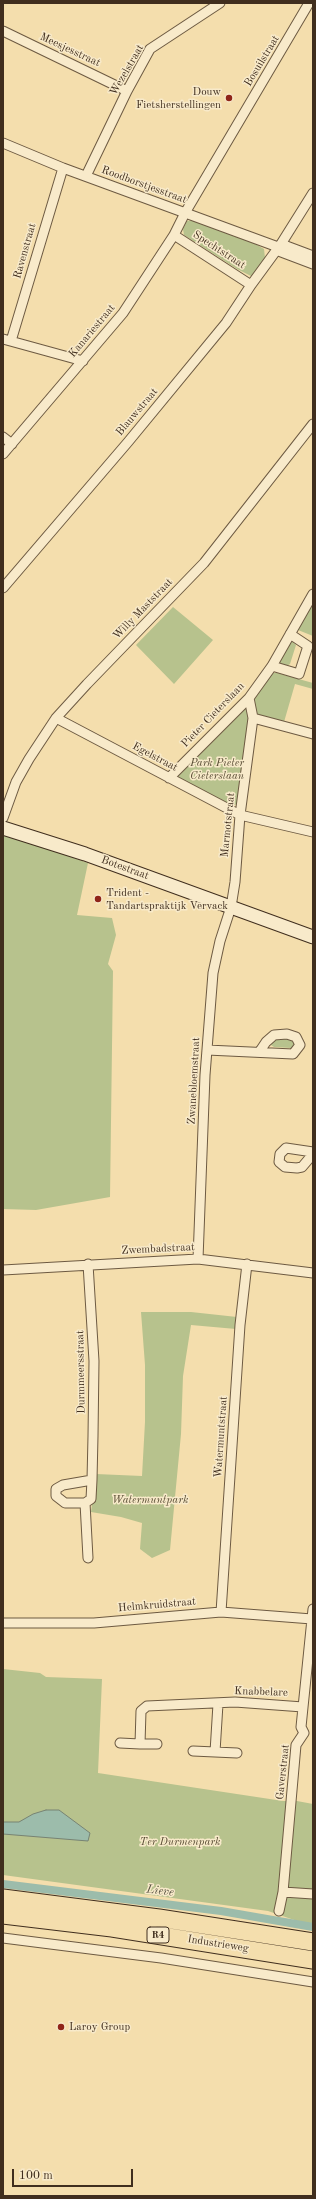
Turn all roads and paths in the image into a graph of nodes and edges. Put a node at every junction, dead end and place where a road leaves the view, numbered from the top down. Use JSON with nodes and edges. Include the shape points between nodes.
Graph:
{"nodes":[{"id":1,"x":220,"y":3,"type":"edge"},
{"id":2,"x":306,"y":5,"type":"edge"},
{"id":3,"x":3,"y":32,"type":"edge"},
{"id":4,"x":127,"y":91,"type":"junction"},
{"id":5,"x":3,"y":143,"type":"edge"},
{"id":6,"x":63,"y":168,"type":"junction"},
{"id":7,"x":86,"y":176,"type":"junction"},
{"id":8,"x":313,"y":193,"type":"edge"},
{"id":9,"x":185,"y":213,"type":"junction"},
{"id":10,"x":174,"y":235,"type":"junction"},
{"id":11,"x":278,"y":247,"type":"junction"},
{"id":12,"x":313,"y":256,"type":"edge"},
{"id":13,"x":313,"y":264,"type":"edge"},
{"id":14,"x":250,"y":285,"type":"junction"},
{"id":15,"x":7,"y":340,"type":"edge"},
{"id":16,"x":83,"y":361,"type":"junction"},
{"id":17,"x":313,"y":424,"type":"edge"},
{"id":18,"x":3,"y":438,"type":"edge"},
{"id":19,"x":12,"y":444,"type":"junction"},
{"id":20,"x":3,"y":454,"type":"edge"},
{"id":21,"x":4,"y":585,"type":"edge"},
{"id":22,"x":313,"y":594,"type":"edge"},
{"id":23,"x":290,"y":634,"type":"junction"},
{"id":24,"x":272,"y":666,"type":"junction"},
{"id":25,"x":248,"y":698,"type":"junction"},
{"id":26,"x":56,"y":718,"type":"junction"},
{"id":27,"x":253,"y":718,"type":"junction"},
{"id":28,"x":313,"y":734,"type":"edge"},
{"id":29,"x":169,"y":778,"type":"junction"},
{"id":30,"x":240,"y":815,"type":"junction"},
{"id":31,"x":3,"y":818,"type":"edge"},
{"id":32,"x":3,"y":828,"type":"edge"},
{"id":33,"x":313,"y":832,"type":"edge"},
{"id":34,"x":231,"y":907,"type":"junction"},
{"id":35,"x":313,"y":937,"type":"edge"},
{"id":36,"x":207,"y":1050,"type":"junction"},
{"id":37,"x":260,"y":1051,"type":"dead end"},
{"id":38,"x":198,"y":1259,"type":"junction"},
{"id":39,"x":88,"y":1264,"type":"junction"},
{"id":40,"x":247,"y":1264,"type":"junction"},
{"id":41,"x":3,"y":1270,"type":"edge"},
{"id":42,"x":313,"y":1273,"type":"edge"},
{"id":43,"x":92,"y":1480,"type":"junction"},
{"id":44,"x":85,"y":1503,"type":"junction"},
{"id":45,"x":88,"y":1558,"type":"dead end"},
{"id":46,"x":313,"y":1609,"type":"edge"},
{"id":47,"x":221,"y":1612,"type":"junction"},
{"id":48,"x":312,"y":1619,"type":"junction"},
{"id":49,"x":3,"y":1624,"type":"edge"},
{"id":50,"x":311,"y":1658,"type":"edge"},
{"id":51,"x":218,"y":1704,"type":"junction"},
{"id":52,"x":303,"y":1706,"type":"junction"},
{"id":53,"x":308,"y":1735,"type":"edge"},
{"id":54,"x":120,"y":1743,"type":"dead end"},
{"id":55,"x":140,"y":1744,"type":"junction"},
{"id":56,"x":157,"y":1744,"type":"dead end"},
{"id":57,"x":193,"y":1751,"type":"dead end"},
{"id":58,"x":215,"y":1752,"type":"junction"},
{"id":59,"x":237,"y":1753,"type":"dead end"},
{"id":60,"x":283,"y":1892,"type":"junction"},
{"id":61,"x":313,"y":1894,"type":"edge"},
{"id":62,"x":3,"y":1898,"type":"edge"},
{"id":63,"x":279,"y":1911,"type":"dead end"},
{"id":64,"x":3,"y":1915,"type":"edge"},
{"id":65,"x":3,"y":1938,"type":"edge"},
{"id":66,"x":313,"y":1942,"type":"edge"},
{"id":67,"x":313,"y":1960,"type":"edge"},
{"id":68,"x":313,"y":1982,"type":"edge"}],
"edges":[{"from":1,"to":4,"type":"street","name":"Wezelstraat","via":[[150,49]]},
{"from":2,"to":9,"type":"street","name":"Bosuilstraat"},
{"from":3,"to":4,"type":"street","name":"Meesjesstraat"},
{"from":4,"to":7,"type":"street","name":"Wezelstraat"},
{"from":5,"to":6,"type":"street","name":"Roodborstjesstraat"},
{"from":6,"to":7,"type":"street","name":"Roodborstjesstraat"},
{"from":6,"to":15,"type":"street","name":"Ravenstraat"},
{"from":7,"to":9,"type":"street","name":"Roodborstjesstraat"},
{"from":8,"to":11,"type":"street","name":"Blauwstraat"},
{"from":9,"to":10,"type":"street","name":"Kanariestraat"},
{"from":9,"to":11,"type":"street","name":"Roodborstjesstraat"},
{"from":10,"to":14,"type":"street","name":"Spechtstraat"},
{"from":10,"to":16,"type":"street","name":"Kanariestraat","via":[[123,314]]},
{"from":11,"to":12,"type":"street","name":"Roodborstjesstraat"},
{"from":11,"to":13,"type":"street","name":"Roodborstjesstraat"},
{"from":11,"to":14,"type":"street","name":"Blauwstraat"},
{"from":14,"to":21,"type":"street","name":"Blauwstraat","via":[[226,323]]},
{"from":15,"to":16,"type":"street"},
{"from":16,"to":19,"type":"street","name":"Kanariestraat"},
{"from":17,"to":26,"type":"street","name":"Willy Maststraat","via":[[204,563]]},
{"from":18,"to":19,"type":"street"},
{"from":19,"to":20,"type":"street","name":"Kanariestraat"},
{"from":22,"to":23,"type":"street","name":"Pieter Cieterslaan"},
{"from":23,"to":24,"type":"street","name":"Pieter Cieterslaan"},
{"from":23,"to":24,"type":"street","via":[[308,646],[299,674]]},
{"from":24,"to":25,"type":"street","name":"Pieter Cieterslaan"},
{"from":25,"to":27,"type":"street","name":"Marmotstraat"},
{"from":25,"to":29,"type":"street","name":"Pieter Cieterslaan"},
{"from":26,"to":29,"type":"street","name":"Egelstraat"},
{"from":26,"to":31,"type":"street","name":"Willy Maststraat","via":[[16,782]]},
{"from":27,"to":28,"type":"street"},
{"from":27,"to":30,"type":"street","name":"Marmotstraat"},
{"from":29,"to":30,"type":"street","name":"Egelstraat"},
{"from":30,"to":33,"type":"street","name":"Egelstraat"},
{"from":30,"to":34,"type":"street","name":"Marmotstraat"},
{"from":32,"to":34,"type":"street","name":"Botestraat","via":[[85,854]]},
{"from":34,"to":35,"type":"street","name":"Botestraat"},
{"from":34,"to":36,"type":"street","name":"Zwanebloemstraat","via":[[213,973]]},
{"from":36,"to":37,"type":"street"},
{"from":36,"to":38,"type":"street","name":"Zwanebloemstraat"},
{"from":38,"to":39,"type":"street","name":"Zwembadstraat"},
{"from":38,"to":40,"type":"street","name":"Zwembadstraat"},
{"from":39,"to":41,"type":"street","name":"Zwembadstraat"},
{"from":39,"to":43,"type":"street","name":"Durmmeersstraat","via":[[94,1360]]},
{"from":40,"to":42,"type":"street","name":"Zwembadstraat"},
{"from":40,"to":47,"type":"street","name":"Watermuntstraat"},
{"from":43,"to":44,"type":"street","name":"Durmmeersstraat","via":[[91,1499]]},
{"from":43,"to":44,"type":"street","via":[[63,1484],[56,1489],[56,1496],[65,1503]]},
{"from":44,"to":45,"type":"street"},
{"from":46,"to":48,"type":"street","name":"Gaverstraat"},
{"from":47,"to":48,"type":"street","name":"Helmkruidstraat"},
{"from":47,"to":49,"type":"street","name":"Helmkruidstraat","via":[[94,1623]]},
{"from":48,"to":50,"type":"street","name":"Gaverstraat"},
{"from":50,"to":52,"type":"street","name":"Gaverstraat"},
{"from":51,"to":52,"type":"street","name":"Knabbelare"},
{"from":51,"to":55,"type":"street","name":"Knabbelare","via":[[169,1704],[143,1708]]},
{"from":51,"to":58,"type":"street"},
{"from":52,"to":53,"type":"street","name":"Gaverstraat","via":[[301,1727]]},
{"from":53,"to":60,"type":"street","name":"Gaverstraat","via":[[296,1745]]},
{"from":54,"to":55,"type":"street"},
{"from":55,"to":56,"type":"street"},
{"from":57,"to":58,"type":"street"},
{"from":58,"to":59,"type":"street"},
{"from":60,"to":61,"type":"street"},
{"from":60,"to":63,"type":"street","name":"Gaverstraat"},
{"from":62,"to":66,"type":"highway","name":"Industrieweg","number":"R4","via":[[152,1917]]},
{"from":64,"to":67,"type":"highway","name":"Industrieweg","number":"R4","via":[[112,1928]]},
{"from":65,"to":68,"type":"street","name":"Industrieweg","via":[[160,1958]]}]}
